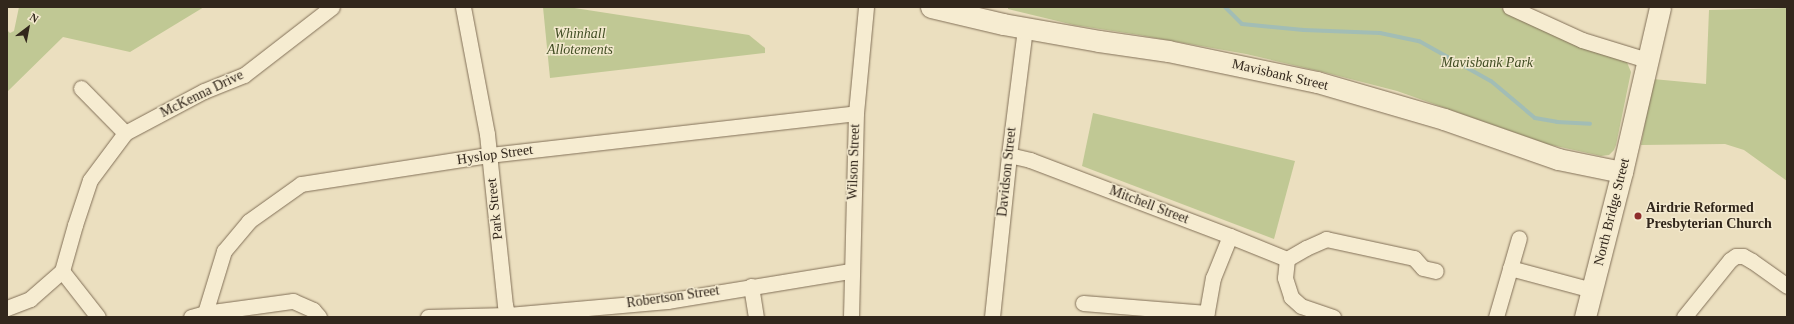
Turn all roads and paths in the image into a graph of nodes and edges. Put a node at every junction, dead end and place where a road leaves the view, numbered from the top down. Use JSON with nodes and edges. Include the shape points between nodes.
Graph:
{"nodes":[{"id":1,"x":332,"y":7,"type":"edge"},
{"id":2,"x":464,"y":7,"type":"edge"},
{"id":3,"x":866,"y":7,"type":"edge"},
{"id":4,"x":931,"y":7,"type":"edge"},
{"id":5,"x":1510,"y":7,"type":"edge"},
{"id":6,"x":1660,"y":7,"type":"edge"},
{"id":7,"x":1025,"y":28,"type":"junction"},
{"id":8,"x":1647,"y":60,"type":"junction"},
{"id":9,"x":81,"y":88,"type":"dead end"},
{"id":10,"x":856,"y":114,"type":"junction"},
{"id":11,"x":125,"y":133,"type":"junction"},
{"id":12,"x":489,"y":155,"type":"junction"},
{"id":13,"x":1009,"y":155,"type":"junction"},
{"id":14,"x":1622,"y":172,"type":"junction"},
{"id":15,"x":1230,"y":236,"type":"junction"},
{"id":16,"x":1519,"y":238,"type":"dead end"},
{"id":17,"x":1287,"y":259,"type":"junction"},
{"id":18,"x":1510,"y":268,"type":"junction"},
{"id":19,"x":62,"y":271,"type":"junction"},
{"id":20,"x":851,"y":271,"type":"junction"},
{"id":21,"x":1436,"y":272,"type":"dead end"},
{"id":22,"x":751,"y":286,"type":"junction"},
{"id":23,"x":1787,"y":286,"type":"edge"},
{"id":24,"x":1592,"y":290,"type":"junction"},
{"id":25,"x":1083,"y":303,"type":"dead end"},
{"id":26,"x":7,"y":308,"type":"edge"},
{"id":27,"x":198,"y":315,"type":"edge"},
{"id":28,"x":1206,"y":315,"type":"edge"},
{"id":29,"x":508,"y":316,"type":"edge"},
{"id":30,"x":98,"y":317,"type":"edge"},
{"id":31,"x":319,"y":317,"type":"edge"},
{"id":32,"x":428,"y":317,"type":"edge"},
{"id":33,"x":756,"y":317,"type":"edge"},
{"id":34,"x":851,"y":317,"type":"edge"},
{"id":35,"x":992,"y":317,"type":"edge"},
{"id":36,"x":1333,"y":317,"type":"edge"},
{"id":37,"x":1496,"y":317,"type":"edge"},
{"id":38,"x":1585,"y":317,"type":"edge"},
{"id":39,"x":1684,"y":317,"type":"edge"}],
"edges":[{"from":1,"to":11,"type":"street","name":"McKenna Drive","via":[[244,75],[204,91]]},
{"from":2,"to":12,"type":"street","name":"Park Street"},
{"from":3,"to":10,"type":"street","name":"Wilson Street"},
{"from":4,"to":7,"type":"street","name":"Mavisbank Street"},
{"from":5,"to":8,"type":"street","via":[[1582,40]]},
{"from":6,"to":8,"type":"street","name":"North Bridge Street"},
{"from":7,"to":13,"type":"street","name":"Davidson Street"},
{"from":7,"to":14,"type":"street","name":"Mavisbank Street","via":[[1168,52],[1317,82],[1444,119],[1558,159]]},
{"from":8,"to":14,"type":"street","name":"North Bridge Street"},
{"from":9,"to":11,"type":"street"},
{"from":10,"to":12,"type":"street","name":"Hyslop Street"},
{"from":10,"to":20,"type":"street","name":"Wilson Street"},
{"from":11,"to":19,"type":"street","name":"McKenna Drive","via":[[90,180]]},
{"from":12,"to":27,"type":"street","name":"Hyslop Street","via":[[301,184],[249,221],[224,251]]},
{"from":12,"to":29,"type":"street","name":"Park Street"},
{"from":13,"to":15,"type":"street","name":"Mitchell Street","via":[[1030,160]]},
{"from":13,"to":35,"type":"street","name":"Davidson Street"},
{"from":14,"to":24,"type":"street","name":"North Bridge Street"},
{"from":15,"to":17,"type":"street","name":"Mitchell Street"},
{"from":15,"to":28,"type":"street","via":[[1213,278]]},
{"from":16,"to":18,"type":"street"},
{"from":17,"to":21,"type":"street","via":[[1326,239],[1414,258],[1423,268]]},
{"from":17,"to":36,"type":"street","via":[[1285,278],[1291,297],[1300,306]]},
{"from":18,"to":24,"type":"street"},
{"from":18,"to":37,"type":"street"},
{"from":19,"to":26,"type":"street","via":[[30,299]]},
{"from":19,"to":30,"type":"street"},
{"from":20,"to":22,"type":"street","name":"Robertson Street"},
{"from":20,"to":34,"type":"street","name":"Wilson Street"},
{"from":22,"to":29,"type":"street","name":"Robertson Street","via":[[667,301]]},
{"from":22,"to":33,"type":"street"},
{"from":23,"to":39,"type":"street","via":[[1752,261],[1743,256],[1736,256]]},
{"from":24,"to":38,"type":"street","name":"North Bridge Street"},
{"from":25,"to":28,"type":"street"},
{"from":27,"to":31,"type":"street","via":[[293,302],[313,310]]},
{"from":29,"to":32,"type":"street","name":"Robertson Street"}]}
